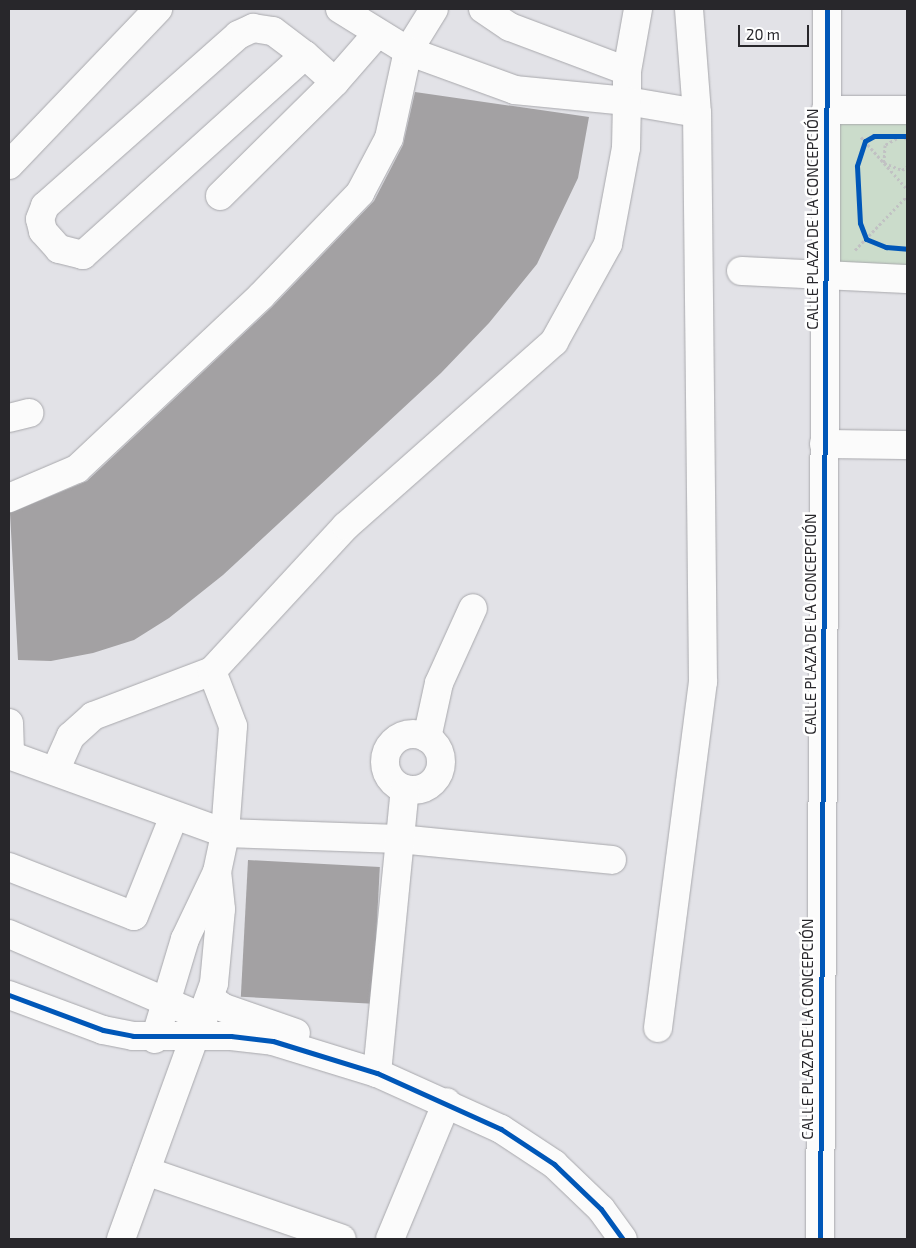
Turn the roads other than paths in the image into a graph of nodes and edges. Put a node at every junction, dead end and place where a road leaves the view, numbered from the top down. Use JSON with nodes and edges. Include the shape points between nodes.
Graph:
{"nodes":[{"id":1,"x":158,"y":9,"type":"edge"},
{"id":2,"x":340,"y":9,"type":"edge"},
{"id":3,"x":434,"y":9,"type":"edge"},
{"id":4,"x":483,"y":9,"type":"edge"},
{"id":5,"x":638,"y":9,"type":"edge"},
{"id":6,"x":689,"y":9,"type":"edge"},
{"id":7,"x":826,"y":9,"type":"edge"},
{"id":8,"x":376,"y":35,"type":"junction"},
{"id":9,"x":408,"y":51,"type":"junction"},
{"id":10,"x":305,"y":56,"type":"junction"},
{"id":11,"x":627,"y":71,"type":"junction"},
{"id":12,"x":335,"y":82,"type":"junction"},
{"id":13,"x":627,"y":101,"type":"junction"},
{"id":14,"x":826,"y":110,"type":"junction"},
{"id":15,"x":907,"y":110,"type":"edge"},
{"id":16,"x":697,"y":113,"type":"junction"},
{"id":17,"x":9,"y":165,"type":"edge"},
{"id":18,"x":220,"y":196,"type":"dead end"},
{"id":19,"x":741,"y":271,"type":"dead end"},
{"id":20,"x":825,"y":278,"type":"junction"},
{"id":21,"x":907,"y":279,"type":"edge"},
{"id":22,"x":824,"y":444,"type":"junction"},
{"id":23,"x":907,"y":445,"type":"edge"},
{"id":24,"x":9,"y":498,"type":"edge"},
{"id":25,"x":473,"y":608,"type":"dead end"},
{"id":26,"x":212,"y":671,"type":"junction"},
{"id":27,"x":9,"y":723,"type":"edge"},
{"id":28,"x":428,"y":738,"type":"junction"},
{"id":29,"x":9,"y":755,"type":"edge"},
{"id":30,"x":56,"y":769,"type":"junction"},
{"id":31,"x":405,"y":789,"type":"junction"},
{"id":32,"x":174,"y":816,"type":"junction"},
{"id":33,"x":225,"y":833,"type":"junction"},
{"id":34,"x":400,"y":839,"type":"junction"},
{"id":35,"x":612,"y":860,"type":"dead end"},
{"id":36,"x":9,"y":867,"type":"edge"},
{"id":37,"x":217,"y":872,"type":"junction"},
{"id":38,"x":9,"y":934,"type":"edge"},
{"id":39,"x":166,"y":1002,"type":"junction"},
{"id":40,"x":11,"y":1003,"type":"edge"},
{"id":41,"x":204,"y":1018,"type":"junction"},
{"id":42,"x":658,"y":1028,"type":"dead end"},
{"id":43,"x":155,"y":1038,"type":"junction"},
{"id":44,"x":365,"y":1069,"type":"junction"},
{"id":45,"x":447,"y":1102,"type":"junction"},
{"id":46,"x":146,"y":1171,"type":"junction"},
{"id":47,"x":121,"y":1239,"type":"edge"},
{"id":48,"x":342,"y":1239,"type":"edge"},
{"id":49,"x":390,"y":1239,"type":"edge"},
{"id":50,"x":623,"y":1239,"type":"edge"},
{"id":51,"x":820,"y":1239,"type":"edge"}],
"edges":[{"from":1,"to":17,"type":"street"},
{"from":2,"to":8,"type":"street"},
{"from":3,"to":9,"type":"street"},
{"from":4,"to":11,"type":"street","via":[[510,27]]},
{"from":5,"to":11,"type":"street"},
{"from":6,"to":16,"type":"street"},
{"from":7,"to":14,"type":"street","name":"CALLE PLAZA DE LA CONCEPCIÓN"},
{"from":8,"to":9,"type":"street"},
{"from":8,"to":12,"type":"street"},
{"from":9,"to":13,"type":"street","via":[[515,90]]},
{"from":9,"to":24,"type":"street","via":[[389,138],[360,193],[261,296],[77,468]]},
{"from":10,"to":10,"type":"street","via":[[274,31],[253,28],[238,35],[45,206],[40,218],[43,231],[60,249],[83,255]]},
{"from":10,"to":12,"type":"street"},
{"from":11,"to":13,"type":"street"},
{"from":12,"to":18,"type":"street"},
{"from":13,"to":16,"type":"street"},
{"from":13,"to":26,"type":"street","via":[[626,148],[608,244],[554,342],[346,526]]},
{"from":14,"to":15,"type":"street"},
{"from":14,"to":20,"type":"street","name":"CALLE PLAZA DE LA CONCEPCIÓN"},
{"from":16,"to":42,"type":"street","via":[[703,682]]},
{"from":19,"to":20,"type":"street"},
{"from":20,"to":21,"type":"street"},
{"from":20,"to":22,"type":"street","name":"CALLE PLAZA DE LA CONCEPCIÓN"},
{"from":22,"to":23,"type":"street"},
{"from":22,"to":51,"type":"street","name":"CALLE PLAZA DE LA CONCEPCIÓN"},
{"from":25,"to":28,"type":"street","via":[[439,683]]},
{"from":26,"to":30,"type":"street","via":[[93,716],[71,736]]},
{"from":26,"to":33,"type":"street","via":[[233,726]]},
{"from":27,"to":29,"type":"street"},
{"from":28,"to":31,"type":"street","via":[[439,751],[440,769],[430,784]]},
{"from":28,"to":31,"type":"street","via":[[406,735],[390,747],[385,756],[389,777]]},
{"from":29,"to":30,"type":"street"},
{"from":30,"to":32,"type":"street"},
{"from":31,"to":34,"type":"street"},
{"from":32,"to":33,"type":"street"},
{"from":32,"to":36,"type":"street","via":[[134,916]]},
{"from":33,"to":34,"type":"street"},
{"from":33,"to":37,"type":"street"},
{"from":34,"to":35,"type":"street"},
{"from":34,"to":44,"type":"street"},
{"from":37,"to":39,"type":"street","via":[[185,939]]},
{"from":37,"to":41,"type":"street","via":[[220,946]]},
{"from":38,"to":39,"type":"street"},
{"from":39,"to":41,"type":"street"},
{"from":39,"to":43,"type":"street"},
{"from":40,"to":43,"type":"street","via":[[103,1030]]},
{"from":41,"to":43,"type":"street"},
{"from":41,"to":44,"type":"street"},
{"from":41,"to":44,"type":"street","via":[[224,1008],[332,1045]]},
{"from":41,"to":46,"type":"street"},
{"from":44,"to":45,"type":"street"},
{"from":45,"to":49,"type":"street"},
{"from":45,"to":50,"type":"street","via":[[501,1128],[554,1164],[602,1209]]},
{"from":46,"to":47,"type":"street"},
{"from":46,"to":48,"type":"street"}]}
